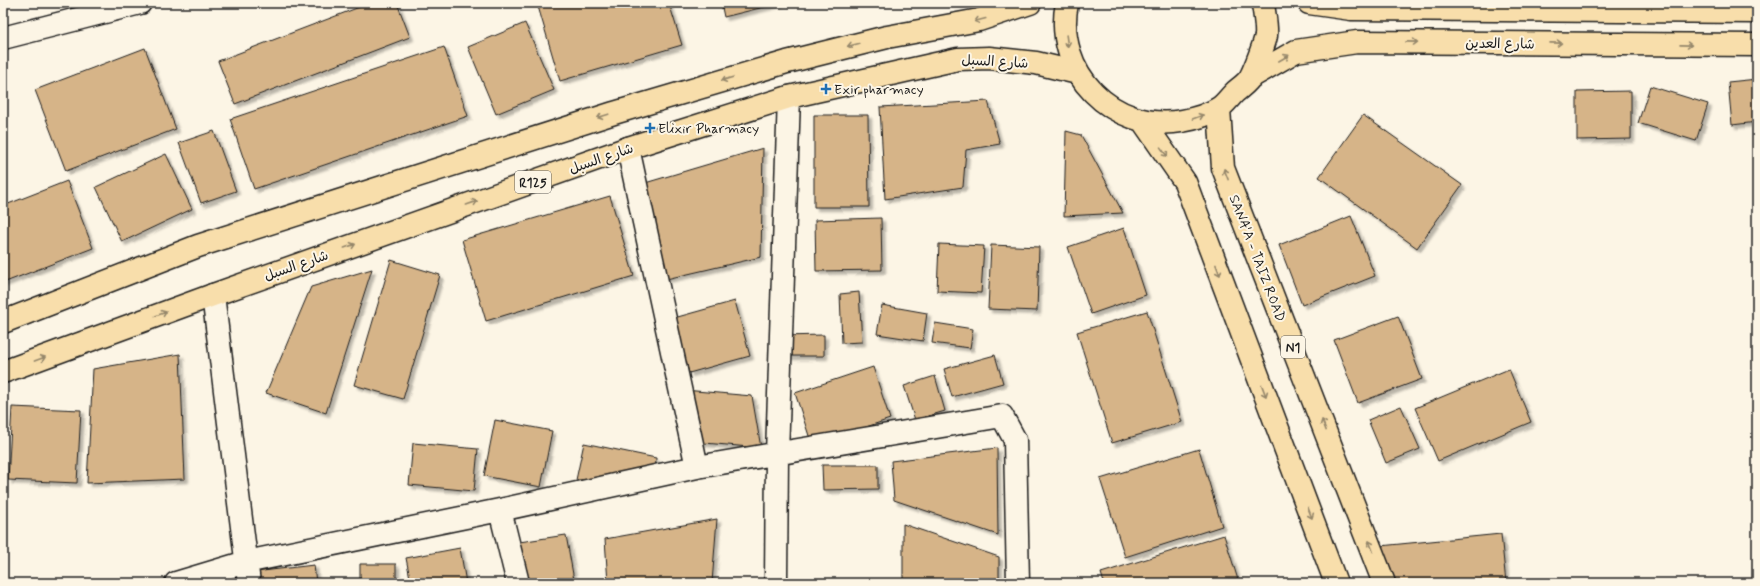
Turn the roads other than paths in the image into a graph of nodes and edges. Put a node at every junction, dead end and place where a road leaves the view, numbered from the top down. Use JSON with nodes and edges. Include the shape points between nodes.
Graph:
{"nodes":[{"id":1,"x":140,"y":3,"type":"edge"},
{"id":2,"x":1030,"y":3,"type":"edge"},
{"id":3,"x":1067,"y":3,"type":"edge"},
{"id":4,"x":1263,"y":3,"type":"edge"},
{"id":5,"x":1309,"y":3,"type":"edge"},
{"id":6,"x":1757,"y":12,"type":"edge"},
{"id":7,"x":3,"y":38,"type":"edge"},
{"id":8,"x":1757,"y":45,"type":"edge"},
{"id":9,"x":1078,"y":73,"type":"junction"},
{"id":10,"x":1250,"y":77,"type":"junction"},
{"id":11,"x":789,"y":97,"type":"junction"},
{"id":12,"x":1219,"y":108,"type":"junction"},
{"id":13,"x":1142,"y":120,"type":"junction"},
{"id":14,"x":628,"y":148,"type":"junction"},
{"id":15,"x":213,"y":295,"type":"junction"},
{"id":16,"x":3,"y":322,"type":"edge"},
{"id":17,"x":3,"y":372,"type":"edge"},
{"id":18,"x":777,"y":454,"type":"junction"},
{"id":19,"x":697,"y":467,"type":"junction"},
{"id":20,"x":500,"y":510,"type":"junction"},
{"id":21,"x":248,"y":572,"type":"edge"},
{"id":22,"x":176,"y":583,"type":"edge"},
{"id":23,"x":518,"y":583,"type":"edge"},
{"id":24,"x":776,"y":583,"type":"edge"},
{"id":25,"x":1018,"y":583,"type":"edge"},
{"id":26,"x":1336,"y":583,"type":"edge"},
{"id":27,"x":1384,"y":583,"type":"edge"}],
"edges":[{"from":1,"to":7,"type":"street"},
{"from":2,"to":16,"type":"main road","one_way":true,"via":[[979,20],[886,37],[787,62],[614,113],[198,246]]},
{"from":3,"to":9,"type":"main road","one_way":true,"via":[[1064,18],[1067,46]]},
{"from":4,"to":10,"type":"main road","via":[[1266,36]]},
{"from":5,"to":6,"type":"main road","via":[[1351,10]]},
{"from":10,"to":8,"type":"main road","name":"شارع العدين","one_way":true,"via":[[1296,51],[1357,42]]},
{"from":9,"to":11,"type":"main road","name":"شارع السبل","number":"R125","via":[[1036,63],[989,58],[958,59]]},
{"from":9,"to":13,"type":"main road","via":[[1094,94],[1116,111]]},
{"from":10,"to":12,"type":"main road"},
{"from":11,"to":14,"type":"main road","name":"شارع السبل","number":"R125"},
{"from":11,"to":18,"type":"street"},
{"from":13,"to":12,"type":"main road","one_way":true,"via":[[1169,123],[1195,119]]},
{"from":27,"to":12,"type":"main road","name":"SANA'A - TAIZ ROAD","number":"N1","one_way":true,"via":[[1223,168]]},
{"from":13,"to":26,"type":"main road","one_way":true,"via":[[1185,182]]},
{"from":15,"to":14,"type":"main road","name":"شارع السبل","number":"R125","one_way":true},
{"from":14,"to":19,"type":"street"},
{"from":17,"to":15,"type":"main road","name":"شارع السبل","number":"R125","one_way":true},
{"from":15,"to":21,"type":"street"},
{"from":18,"to":19,"type":"street"},
{"from":18,"to":24,"type":"street"},
{"from":18,"to":25,"type":"street","via":[[1002,416],[1015,440]]},
{"from":19,"to":20,"type":"street"},
{"from":20,"to":21,"type":"street"},
{"from":20,"to":23,"type":"street"},
{"from":21,"to":22,"type":"street"}]}
